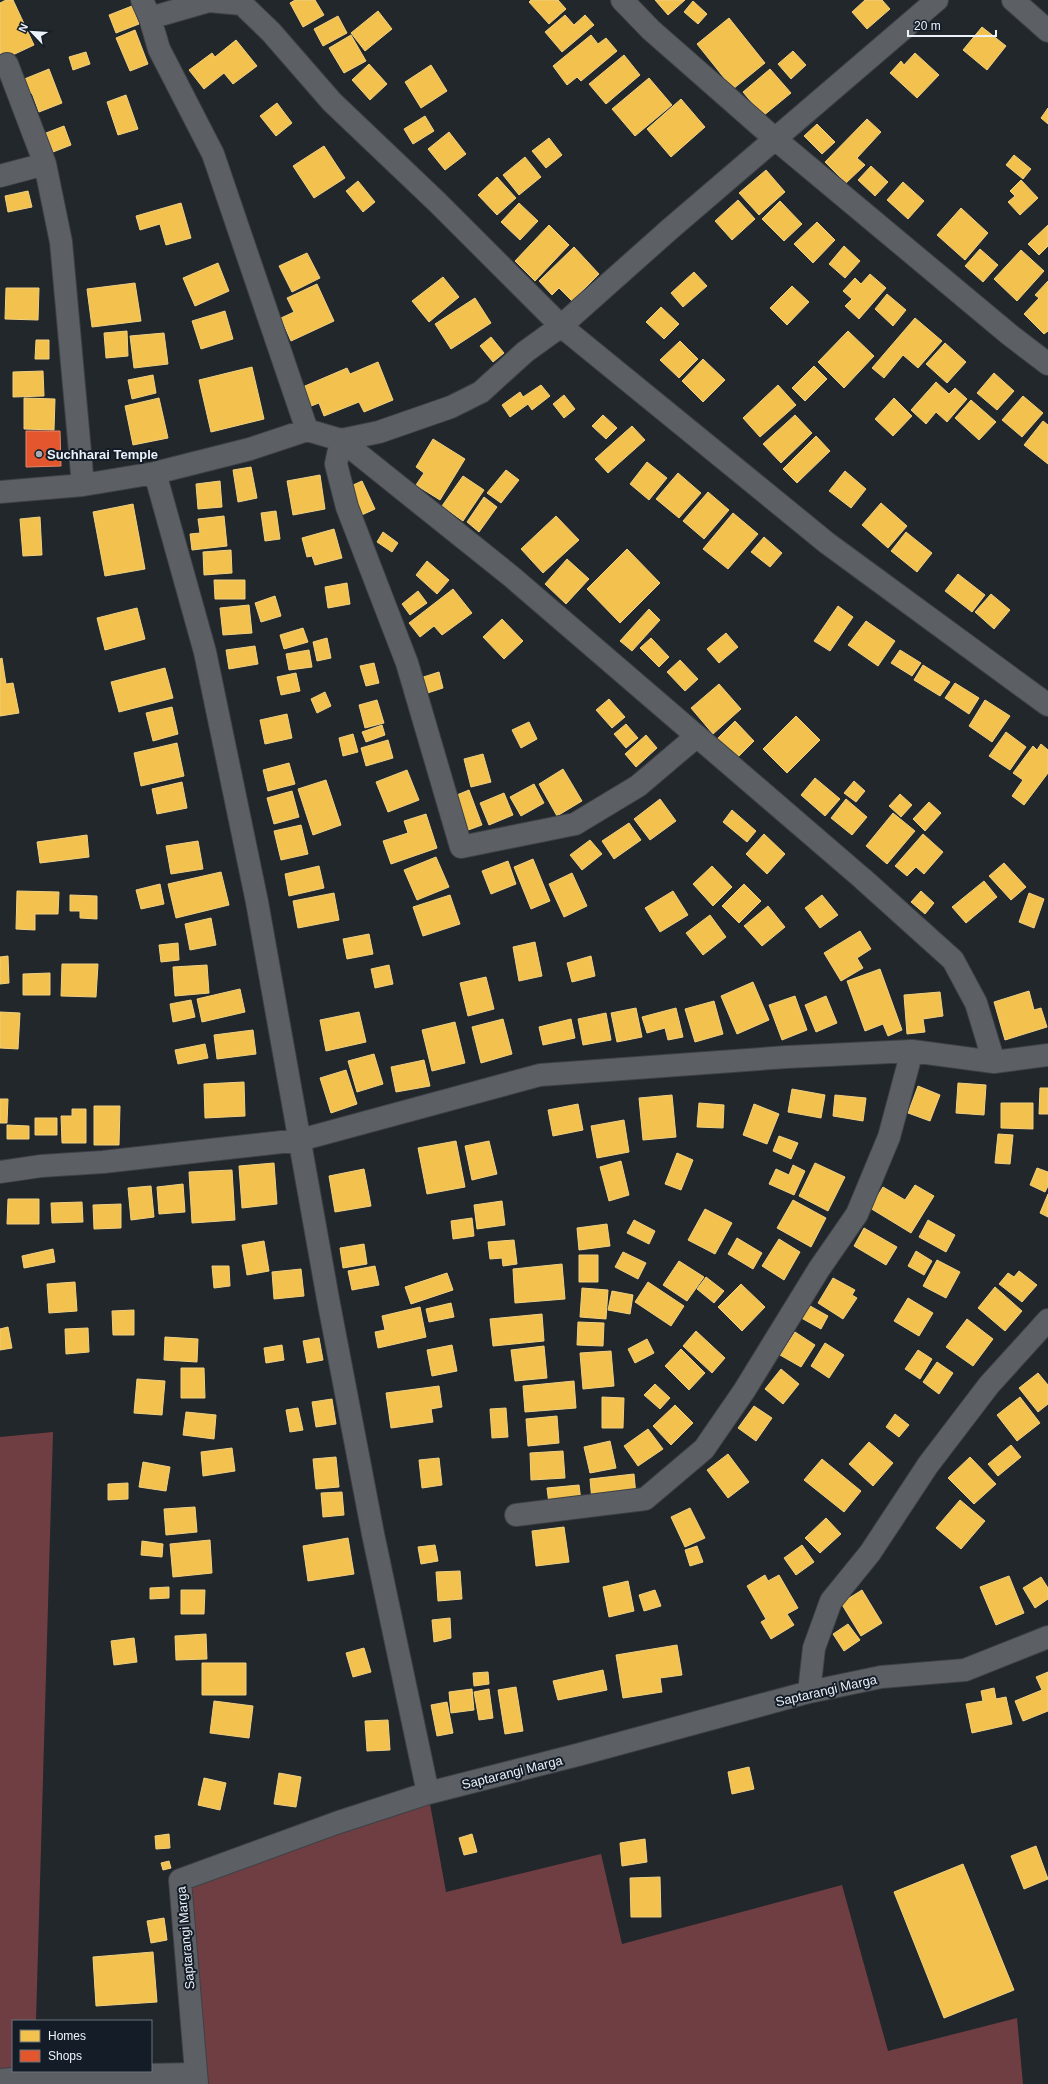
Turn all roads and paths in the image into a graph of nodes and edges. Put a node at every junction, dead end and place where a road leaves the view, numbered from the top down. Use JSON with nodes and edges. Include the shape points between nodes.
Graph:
{"nodes":[{"id":1,"x":622,"y":0,"type":"edge"},
{"id":2,"x":937,"y":0,"type":"edge"},
{"id":3,"x":1013,"y":0,"type":"edge"},
{"id":4,"x":146,"y":9,"type":"edge"},
{"id":5,"x":1048,"y":31,"type":"edge"},
{"id":6,"x":7,"y":64,"type":"dead end"},
{"id":7,"x":774,"y":138,"type":"junction"},
{"id":8,"x":46,"y":164,"type":"junction"},
{"id":9,"x":0,"y":176,"type":"edge"},
{"id":10,"x":562,"y":326,"type":"junction"},
{"id":11,"x":1048,"y":364,"type":"edge"},
{"id":12,"x":307,"y":430,"type":"junction"},
{"id":13,"x":341,"y":440,"type":"junction"},
{"id":14,"x":155,"y":473,"type":"junction"},
{"id":15,"x":83,"y":485,"type":"junction"},
{"id":16,"x":0,"y":492,"type":"edge"},
{"id":17,"x":1048,"y":705,"type":"edge"},
{"id":18,"x":697,"y":736,"type":"junction"},
{"id":19,"x":912,"y":1051,"type":"junction"},
{"id":20,"x":1048,"y":1055,"type":"edge"},
{"id":21,"x":994,"y":1062,"type":"junction"},
{"id":22,"x":300,"y":1140,"type":"junction"},
{"id":23,"x":0,"y":1172,"type":"edge"},
{"id":24,"x":1048,"y":1320,"type":"edge"},
{"id":25,"x":516,"y":1515,"type":"dead end"},
{"id":26,"x":1048,"y":1637,"type":"edge"},
{"id":27,"x":810,"y":1692,"type":"junction"},
{"id":28,"x":428,"y":1793,"type":"junction"},
{"id":29,"x":196,"y":2079,"type":"edge"},
{"id":30,"x":0,"y":2080,"type":"edge"}],
"edges":[{"from":1,"to":7,"type":"street","via":[[651,30]]},
{"from":2,"to":7,"type":"street"},
{"from":3,"to":5,"type":"street"},
{"from":4,"to":10,"type":"street","via":[[210,1],[242,4],[271,32],[332,102]]},
{"from":4,"to":12,"type":"street","via":[[159,49],[213,154]]},
{"from":6,"to":8,"type":"street"},
{"from":7,"to":10,"type":"street"},
{"from":7,"to":11,"type":"street"},
{"from":8,"to":9,"type":"street"},
{"from":8,"to":15,"type":"street","via":[[61,242]]},
{"from":10,"to":13,"type":"street","via":[[525,352],[481,392],[451,407],[379,432]]},
{"from":10,"to":17,"type":"street","via":[[828,543]]},
{"from":12,"to":13,"type":"street"},
{"from":12,"to":14,"type":"street","via":[[250,449]]},
{"from":13,"to":18,"type":"street","via":[[512,576]]},
{"from":13,"to":18,"type":"street","via":[[336,464],[347,507],[407,663],[461,847],[575,824],[638,786]]},
{"from":14,"to":15,"type":"street"},
{"from":14,"to":22,"type":"street","via":[[205,652],[257,902]]},
{"from":15,"to":16,"type":"street"},
{"from":18,"to":21,"type":"street","via":[[953,960],[976,1003]]},
{"from":19,"to":21,"type":"street"},
{"from":19,"to":22,"type":"street","via":[[540,1075]]},
{"from":19,"to":25,"type":"street","via":[[889,1136],[857,1214],[704,1450],[645,1499]]},
{"from":20,"to":21,"type":"street"},
{"from":22,"to":23,"type":"street"},
{"from":22,"to":28,"type":"street","via":[[326,1292]]},
{"from":24,"to":27,"type":"street","via":[[989,1385],[928,1465],[870,1552],[831,1601],[814,1648]]},
{"from":26,"to":27,"type":"street","name":"Saptarangi Marga","via":[[965,1670],[881,1676]]},
{"from":27,"to":28,"type":"street","name":"Saptarangi Marga"},
{"from":28,"to":29,"type":"street","name":"Saptarangi Marga","via":[[336,1823],[180,1880]]},
{"from":29,"to":30,"type":"street","via":[[34,2077]]}]}
